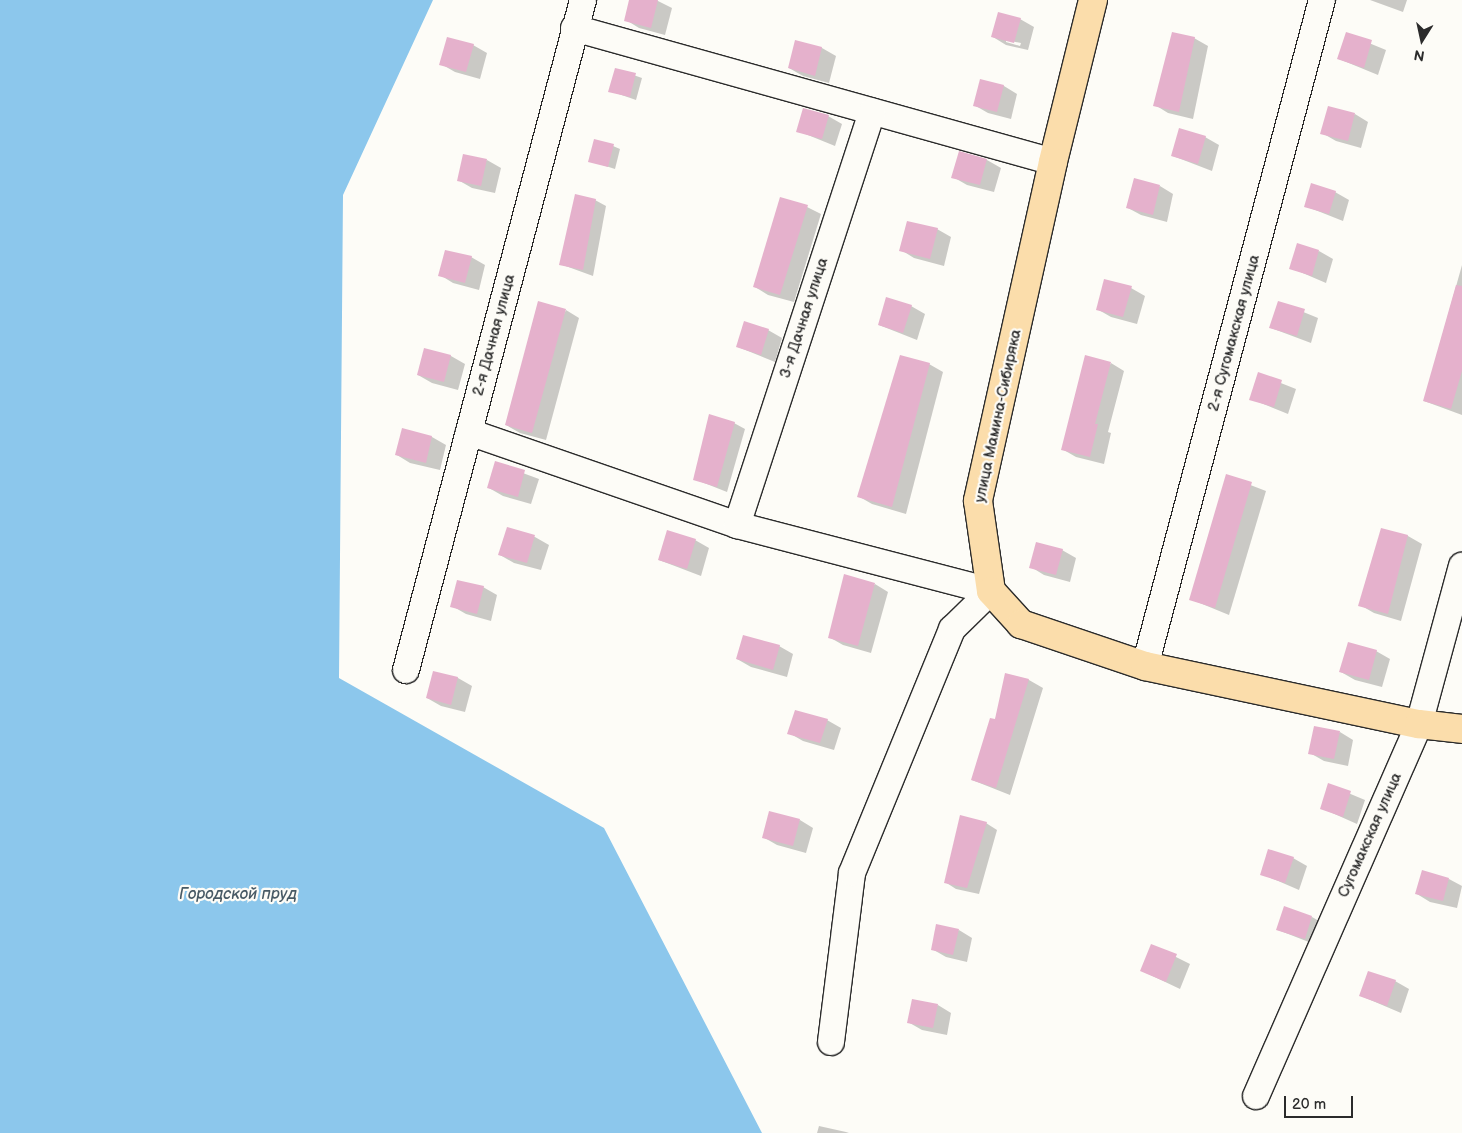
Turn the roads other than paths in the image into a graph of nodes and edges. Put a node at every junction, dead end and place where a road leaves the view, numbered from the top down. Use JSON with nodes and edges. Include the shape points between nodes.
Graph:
{"nodes":[{"id":1,"x":583,"y":0,"type":"edge"},
{"id":2,"x":1093,"y":0,"type":"edge"},
{"id":3,"x":1322,"y":0,"type":"edge"},
{"id":4,"x":574,"y":28,"type":"junction"},
{"id":5,"x":872,"y":111,"type":"junction"},
{"id":6,"x":1053,"y":162,"type":"junction"},
{"id":7,"x":469,"y":432,"type":"junction"},
{"id":8,"x":737,"y":525,"type":"junction"},
{"id":9,"x":1462,"y":566,"type":"edge"},
{"id":10,"x":991,"y":591,"type":"junction"},
{"id":11,"x":1145,"y":666,"type":"junction"},
{"id":12,"x":406,"y":670,"type":"dead end"},
{"id":13,"x":1419,"y":724,"type":"junction"},
{"id":14,"x":1462,"y":729,"type":"edge"},
{"id":15,"x":831,"y":1042,"type":"dead end"},
{"id":16,"x":1256,"y":1096,"type":"dead end"}],
"edges":[{"from":1,"to":4,"type":"street","name":"2-я Дачная улица"},
{"from":2,"to":6,"type":"main road","name":"улица Мамина-Сибиряка"},
{"from":3,"to":11,"type":"street","name":"2-я Сугомакская улица"},
{"from":4,"to":5,"type":"street"},
{"from":4,"to":7,"type":"street","name":"2-я Дачная улица"},
{"from":5,"to":6,"type":"street"},
{"from":5,"to":8,"type":"street","name":"3-я Дачная улица"},
{"from":6,"to":10,"type":"main road","name":"улица Мамина-Сибиряка","via":[[978,501]]},
{"from":7,"to":8,"type":"street"},
{"from":7,"to":12,"type":"street","name":"2-я Дачная улица"},
{"from":8,"to":10,"type":"street"},
{"from":9,"to":13,"type":"street","name":"Сугомакская улица"},
{"from":10,"to":11,"type":"main road","via":[[1021,624]]},
{"from":10,"to":15,"type":"street","via":[[952,629],[852,873]]},
{"from":11,"to":13,"type":"main road"},
{"from":13,"to":14,"type":"main road"},
{"from":13,"to":16,"type":"street","name":"Сугомакская улица"}]}
